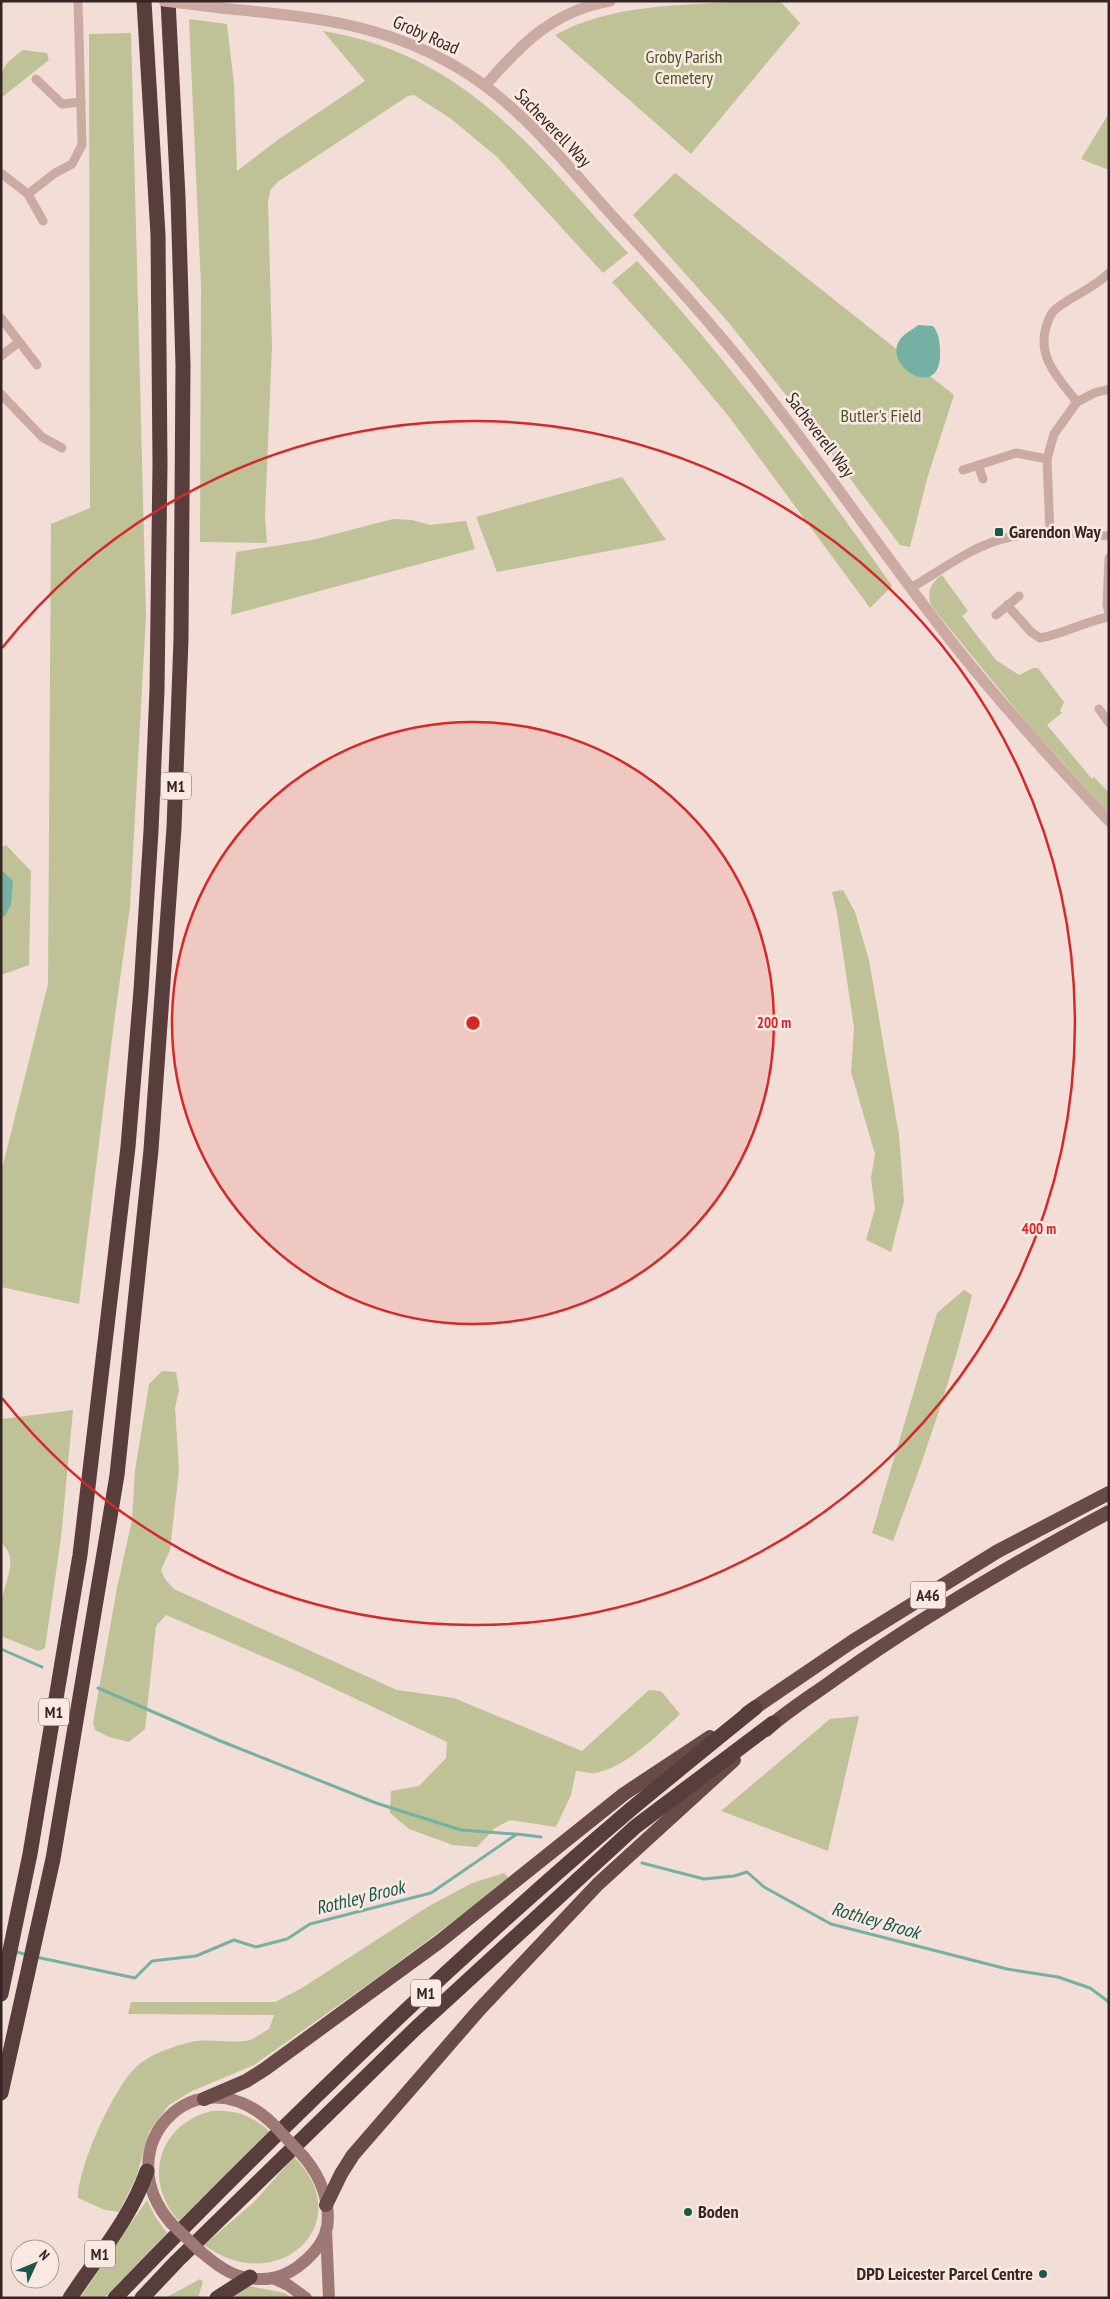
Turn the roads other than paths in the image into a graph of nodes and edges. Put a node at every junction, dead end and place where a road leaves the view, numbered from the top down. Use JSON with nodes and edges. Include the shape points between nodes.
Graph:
{"nodes":[{"id":1,"x":78,"y":1,"type":"edge"},
{"id":2,"x":144,"y":1,"type":"edge"},
{"id":3,"x":164,"y":1,"type":"edge"},
{"id":4,"x":168,"y":1,"type":"edge"},
{"id":5,"x":610,"y":1,"type":"edge"},
{"id":6,"x":36,"y":79,"type":"dead end"},
{"id":7,"x":485,"y":86,"type":"junction"},
{"id":8,"x":81,"y":102,"type":"junction"},
{"id":9,"x":1,"y":173,"type":"edge"},
{"id":10,"x":28,"y":194,"type":"junction"},
{"id":11,"x":43,"y":221,"type":"dead end"},
{"id":12,"x":1109,"y":273,"type":"edge"},
{"id":13,"x":1,"y":318,"type":"edge"},
{"id":14,"x":19,"y":342,"type":"junction"},
{"id":15,"x":1,"y":356,"type":"edge"},
{"id":16,"x":37,"y":365,"type":"dead end"},
{"id":17,"x":1109,"y":389,"type":"edge"},
{"id":18,"x":1,"y":394,"type":"edge"},
{"id":19,"x":1077,"y":402,"type":"junction"},
{"id":20,"x":62,"y":448,"type":"dead end"},
{"id":21,"x":1046,"y":459,"type":"junction"},
{"id":22,"x":978,"y":465,"type":"junction"},
{"id":23,"x":962,"y":470,"type":"dead end"},
{"id":24,"x":983,"y":479,"type":"dead end"},
{"id":25,"x":1050,"y":533,"type":"junction"},
{"id":26,"x":1109,"y":536,"type":"edge"},
{"id":27,"x":1109,"y":558,"type":"edge"},
{"id":28,"x":911,"y":588,"type":"junction"},
{"id":29,"x":1019,"y":596,"type":"dead end"},
{"id":30,"x":1008,"y":605,"type":"junction"},
{"id":31,"x":1109,"y":612,"type":"edge"},
{"id":32,"x":996,"y":615,"type":"dead end"},
{"id":33,"x":1109,"y":617,"type":"edge"},
{"id":34,"x":1099,"y":709,"type":"dead end"},
{"id":35,"x":1109,"y":722,"type":"edge"},
{"id":36,"x":1109,"y":820,"type":"edge"},
{"id":37,"x":1109,"y":1493,"type":"edge"},
{"id":38,"x":1109,"y":1512,"type":"edge"},
{"id":39,"x":755,"y":1708,"type":"junction"},
{"id":40,"x":773,"y":1723,"type":"junction"},
{"id":41,"x":1,"y":1994,"type":"edge"},
{"id":42,"x":1,"y":2093,"type":"edge"},
{"id":43,"x":204,"y":2098,"type":"junction"},
{"id":44,"x":147,"y":2171,"type":"junction"},
{"id":45,"x":326,"y":2205,"type":"junction"},
{"id":46,"x":326,"y":2230,"type":"junction"},
{"id":47,"x":250,"y":2277,"type":"junction"},
{"id":48,"x":273,"y":2278,"type":"junction"},
{"id":49,"x":70,"y":2298,"type":"edge"},
{"id":50,"x":115,"y":2298,"type":"edge"},
{"id":51,"x":142,"y":2298,"type":"edge"},
{"id":52,"x":217,"y":2298,"type":"edge"},
{"id":53,"x":306,"y":2298,"type":"edge"},
{"id":54,"x":329,"y":2298,"type":"edge"}],
"edges":[{"from":1,"to":8,"type":"street"},
{"from":2,"to":41,"type":"highway","number":"M1","via":[[158,235],[160,444],[157,680],[141,990],[128,1147],[78,1562],[30,1854]]},
{"from":3,"to":7,"type":"street","name":"Groby Road","bridge":true,"via":[[289,14],[358,26],[417,46]]},
{"from":4,"to":42,"type":"highway","number":"M1","via":[[183,364],[181,639],[174,828],[151,1150],[117,1475],[53,1859]]},
{"from":5,"to":7,"type":"street","via":[[585,7],[550,24],[521,46]]},
{"from":6,"to":8,"type":"street","via":[[62,104]]},
{"from":7,"to":28,"type":"street","name":"Sacheverell Way","via":[[528,122],[720,337],[780,410]]},
{"from":8,"to":10,"type":"street","via":[[82,145],[72,164],[55,172]]},
{"from":9,"to":10,"type":"street"},
{"from":10,"to":11,"type":"street"},
{"from":12,"to":19,"type":"street","via":[[1056,309],[1045,328],[1042,342],[1045,355]]},
{"from":13,"to":14,"type":"street"},
{"from":14,"to":15,"type":"street"},
{"from":14,"to":16,"type":"street"},
{"from":17,"to":19,"type":"street","via":[[1094,392]]},
{"from":18,"to":20,"type":"street","via":[[42,437]]},
{"from":19,"to":21,"type":"street","via":[[1054,434]]},
{"from":21,"to":22,"type":"street","via":[[1016,453]]},
{"from":21,"to":25,"type":"street"},
{"from":22,"to":23,"type":"street"},
{"from":22,"to":24,"type":"street"},
{"from":25,"to":26,"type":"street"},
{"from":25,"to":28,"type":"street","via":[[1005,538]]},
{"from":27,"to":31,"type":"street"},
{"from":28,"to":36,"type":"street","name":"Sacheverell Way","via":[[1014,717]]},
{"from":29,"to":30,"type":"street"},
{"from":30,"to":32,"type":"street"},
{"from":30,"to":33,"type":"street","via":[[1040,638]]},
{"from":34,"to":35,"type":"street"},
{"from":37,"to":39,"type":"highway","number":"A46","via":[[998,1551],[853,1641]]},
{"from":38,"to":40,"type":"highway","number":"A46","via":[[941,1608]]},
{"from":39,"to":43,"type":"highway","via":[[624,1794],[439,1942],[265,2069],[246,2081]]},
{"from":39,"to":50,"type":"highway","number":"M1","via":[[629,1811],[416,2002],[210,2199]]},
{"from":40,"to":45,"type":"highway","via":[[598,1884],[478,2010],[353,2155]]},
{"from":40,"to":51,"type":"highway","number":"M1","via":[[621,1840],[416,2028]]},
{"from":43,"to":44,"type":"main road","via":[[183,2104],[166,2119],[153,2143]]},
{"from":43,"to":45,"type":"main road","bridge":true,"via":[[243,2102],[260,2112],[318,2176]]},
{"from":44,"to":47,"type":"main road","bridge":true,"via":[[154,2199],[171,2223],[216,2264],[239,2276]]},
{"from":44,"to":49,"type":"highway","number":"M1","via":[[129,2211]]},
{"from":45,"to":46,"type":"main road"},
{"from":46,"to":48,"type":"main road","via":[[308,2258],[294,2270]]},
{"from":46,"to":54,"type":"main road"},
{"from":47,"to":48,"type":"main road"},
{"from":47,"to":52,"type":"highway"},
{"from":48,"to":53,"type":"main road"}]}
